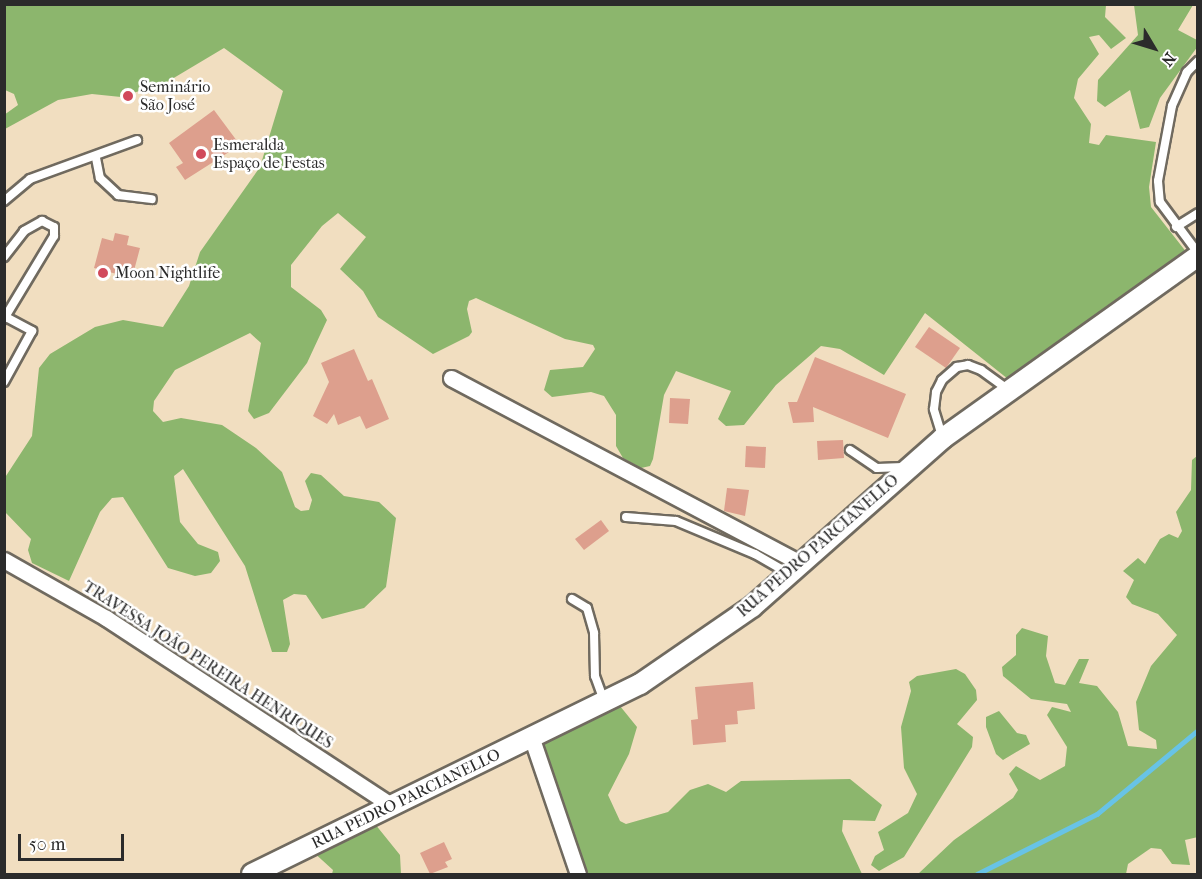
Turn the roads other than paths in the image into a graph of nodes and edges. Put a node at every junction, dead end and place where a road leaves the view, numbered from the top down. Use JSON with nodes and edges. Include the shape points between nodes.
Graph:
{"nodes":[{"id":1,"x":1197,"y":61,"type":"edge"},
{"id":2,"x":137,"y":140,"type":"dead end"},
{"id":3,"x":96,"y":158,"type":"junction"},
{"id":4,"x":152,"y":199,"type":"dead end"},
{"id":5,"x":4,"y":201,"type":"edge"},
{"id":6,"x":1197,"y":213,"type":"edge"},
{"id":7,"x":1176,"y":227,"type":"junction"},
{"id":8,"x":1197,"y":255,"type":"edge"},
{"id":9,"x":4,"y":256,"type":"edge"},
{"id":10,"x":5,"y":317,"type":"edge"},
{"id":11,"x":451,"y":378,"type":"dead end"},
{"id":12,"x":4,"y":382,"type":"edge"},
{"id":13,"x":1007,"y":389,"type":"junction"},
{"id":14,"x":943,"y":438,"type":"junction"},
{"id":15,"x":850,"y":450,"type":"dead end"},
{"id":16,"x":910,"y":467,"type":"junction"},
{"id":17,"x":626,"y":517,"type":"dead end"},
{"id":18,"x":4,"y":560,"type":"edge"},
{"id":19,"x":796,"y":568,"type":"junction"},
{"id":20,"x":572,"y":599,"type":"dead end"},
{"id":21,"x":605,"y":703,"type":"junction"},
{"id":22,"x":532,"y":739,"type":"junction"},
{"id":23,"x":391,"y":805,"type":"junction"},
{"id":24,"x":252,"y":874,"type":"edge"},
{"id":25,"x":578,"y":874,"type":"edge"}],
"edges":[{"from":1,"to":7,"type":"lane","via":[[1187,72],[1172,106],[1158,181],[1160,202]]},
{"from":2,"to":3,"type":"lane"},
{"from":3,"to":4,"type":"lane","via":[[100,178],[118,195]]},
{"from":3,"to":5,"type":"lane","via":[[30,179]]},
{"from":6,"to":7,"type":"lane"},
{"from":7,"to":8,"type":"lane"},
{"from":8,"to":13,"type":"street","name":"RUA PEDRO PARCIANELLO"},
{"from":9,"to":10,"type":"lane","via":[[24,231],[42,221],[54,227],[54,236]]},
{"from":10,"to":12,"type":"lane","via":[[32,331]]},
{"from":11,"to":19,"type":"street"},
{"from":13,"to":14,"type":"street","name":"RUA PEDRO PARCIANELLO"},
{"from":13,"to":14,"type":"lane","via":[[981,370],[957,367],[942,380],[936,392],[934,409]]},
{"from":14,"to":16,"type":"street","name":"RUA PEDRO PARCIANELLO"},
{"from":15,"to":16,"type":"lane","via":[[877,468]]},
{"from":16,"to":19,"type":"street","name":"RUA PEDRO PARCIANELLO"},
{"from":17,"to":19,"type":"lane","via":[[676,521]]},
{"from":18,"to":23,"type":"street","name":"TRAVESSA JOÃO PEREIRA HENRIQUES","via":[[106,618]]},
{"from":19,"to":21,"type":"street","name":"RUA PEDRO PARCIANELLO","via":[[752,606],[640,684]]},
{"from":20,"to":21,"type":"lane","via":[[587,608],[593,625],[596,676]]},
{"from":21,"to":22,"type":"street","name":"RUA PEDRO PARCIANELLO"},
{"from":22,"to":23,"type":"street","name":"RUA PEDRO PARCIANELLO"},
{"from":22,"to":25,"type":"street"},
{"from":23,"to":24,"type":"street","name":"RUA PEDRO PARCIANELLO"}]}
